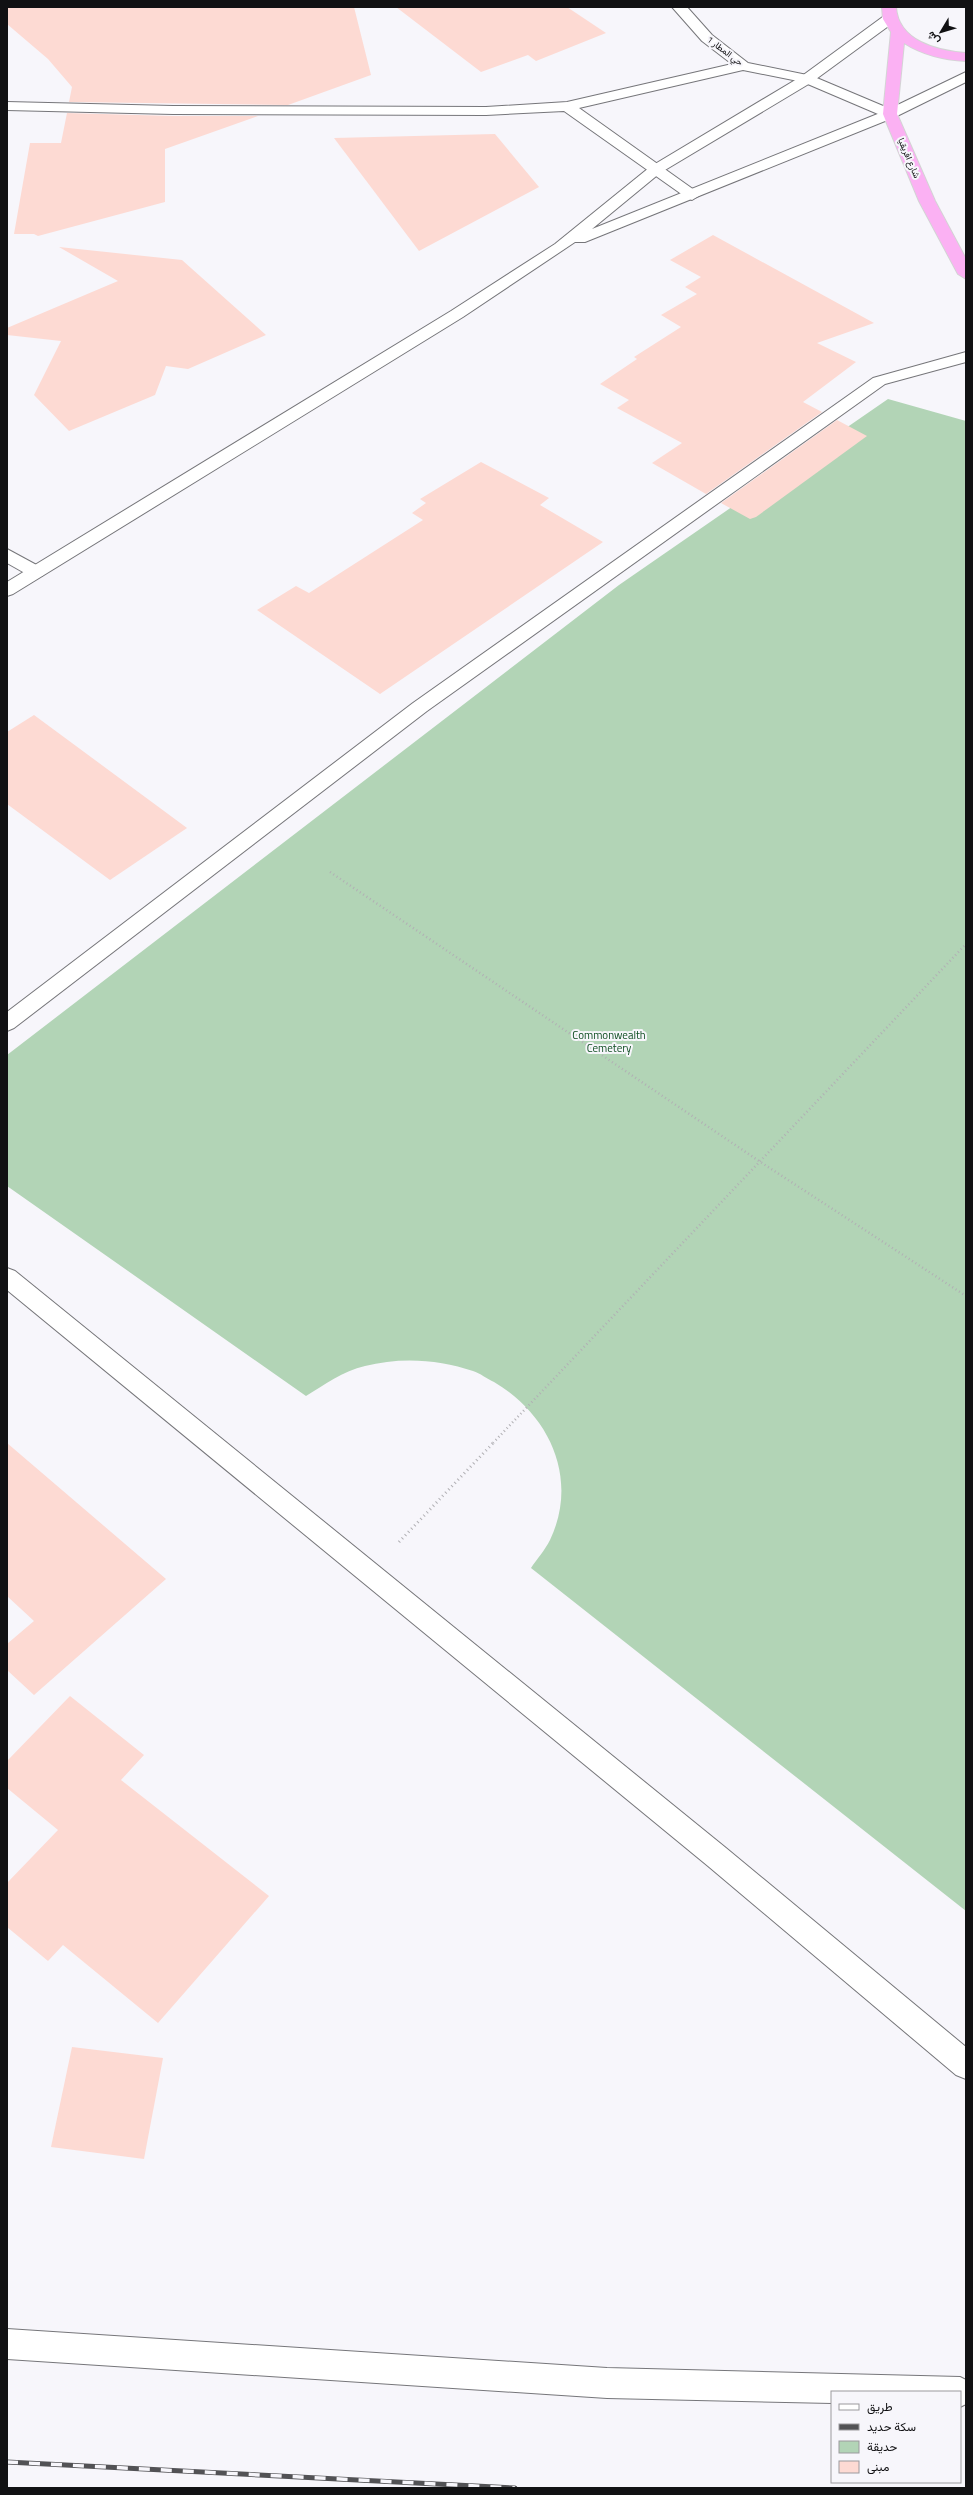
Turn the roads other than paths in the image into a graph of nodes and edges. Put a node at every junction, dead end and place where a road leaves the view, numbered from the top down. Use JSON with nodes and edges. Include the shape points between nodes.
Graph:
{"nodes":[{"id":1,"x":679,"y":7,"type":"edge"},
{"id":2,"x":889,"y":13,"type":"edge"},
{"id":3,"x":898,"y":32,"type":"junction"},
{"id":4,"x":966,"y":57,"type":"edge"},
{"id":5,"x":743,"y":66,"type":"junction"},
{"id":6,"x":966,"y":76,"type":"edge"},
{"id":7,"x":808,"y":79,"type":"junction"},
{"id":8,"x":7,"y":106,"type":"edge"},
{"id":9,"x":567,"y":106,"type":"junction"},
{"id":10,"x":890,"y":114,"type":"junction"},
{"id":11,"x":656,"y":170,"type":"junction"},
{"id":12,"x":692,"y":195,"type":"junction"},
{"id":13,"x":560,"y":247,"type":"junction"},
{"id":14,"x":966,"y":274,"type":"edge"},
{"id":15,"x":966,"y":357,"type":"edge"},
{"id":16,"x":7,"y":555,"type":"edge"},
{"id":17,"x":36,"y":572,"type":"junction"},
{"id":18,"x":7,"y":590,"type":"edge"},
{"id":19,"x":7,"y":1024,"type":"edge"},
{"id":20,"x":7,"y":1277,"type":"edge"},
{"id":21,"x":966,"y":2065,"type":"edge"},
{"id":22,"x":7,"y":2344,"type":"edge"},
{"id":23,"x":925,"y":2391,"type":"edge"}],
"edges":[{"from":1,"to":5,"type":"street","name":"حي المطار 1","via":[[707,38]]},
{"from":2,"to":3,"type":"highway"},
{"from":2,"to":7,"type":"street"},
{"from":3,"to":4,"type":"highway","via":[[914,44],[936,52]]},
{"from":3,"to":10,"type":"highway","name":"شارع افريقيا"},
{"from":5,"to":7,"type":"street","name":"حي المطار 1"},
{"from":5,"to":9,"type":"street"},
{"from":6,"to":10,"type":"street"},
{"from":7,"to":10,"type":"street","name":"حي المطار 1"},
{"from":7,"to":11,"type":"street"},
{"from":8,"to":9,"type":"street","via":[[173,110],[486,111]]},
{"from":9,"to":11,"type":"street"},
{"from":10,"to":12,"type":"street"},
{"from":10,"to":14,"type":"highway","name":"شارع افريقيا","via":[[927,201]]},
{"from":11,"to":12,"type":"street"},
{"from":11,"to":13,"type":"street"},
{"from":12,"to":13,"type":"street"},
{"from":13,"to":17,"type":"street","via":[[457,314]]},
{"from":15,"to":19,"type":"street","via":[[879,380],[420,707]]},
{"from":16,"to":17,"type":"street"},
{"from":17,"to":18,"type":"street"},
{"from":20,"to":21,"type":"street","via":[[717,1857]]},
{"from":22,"to":23,"type":"street","via":[[607,2382]]}]}
